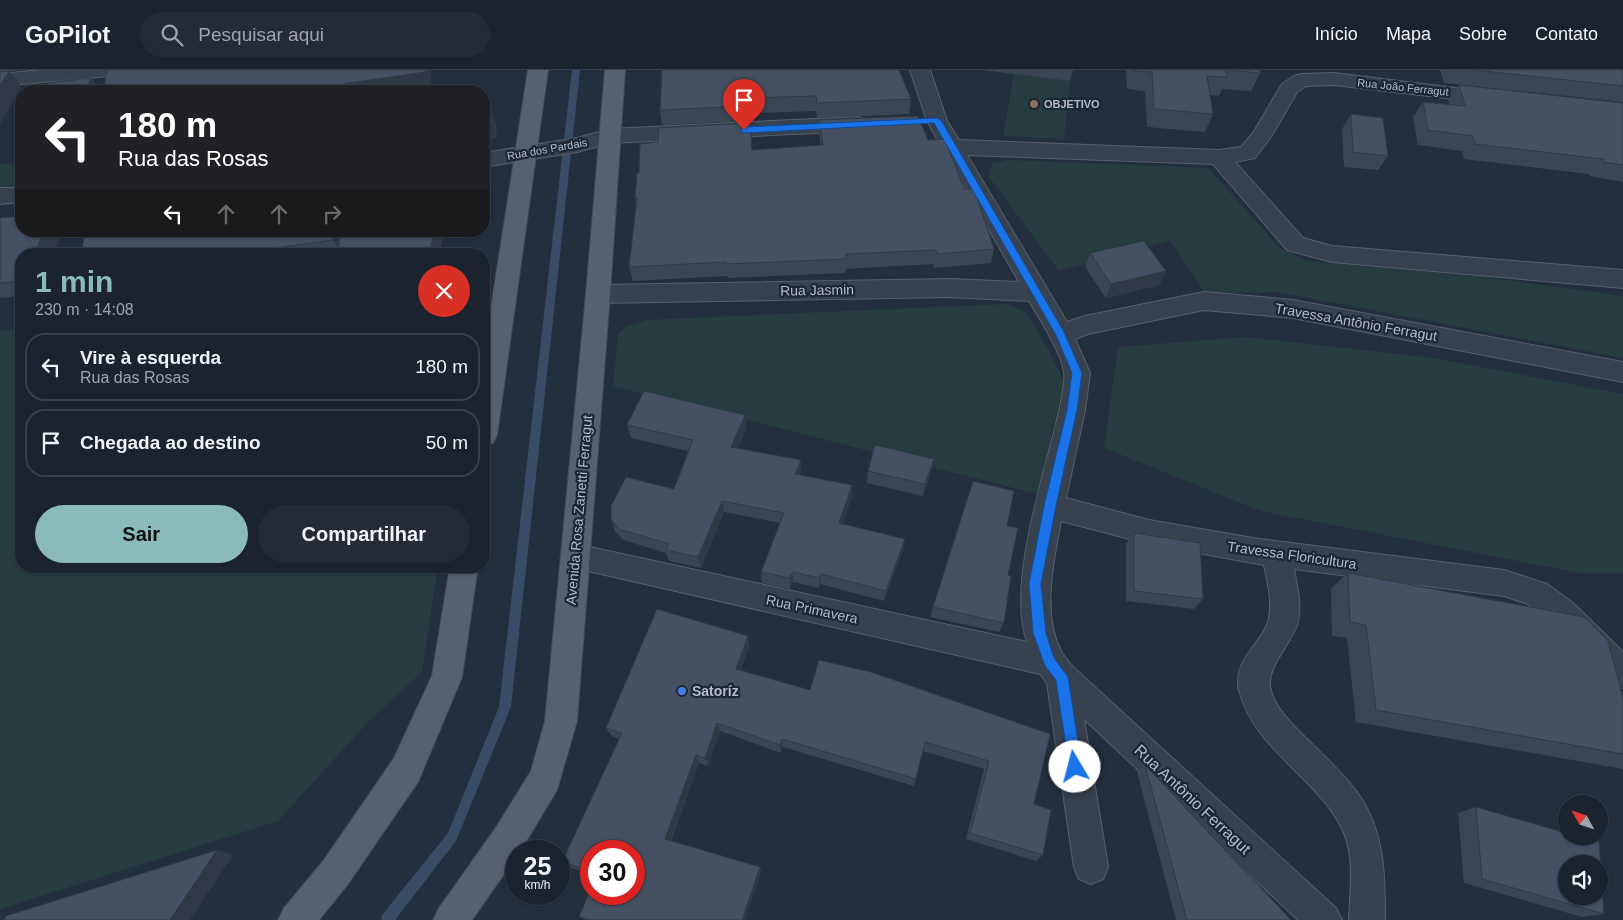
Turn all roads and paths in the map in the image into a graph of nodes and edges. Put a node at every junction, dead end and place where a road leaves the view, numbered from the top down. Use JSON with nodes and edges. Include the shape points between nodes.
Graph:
{"nodes":[{"id":1,"x":110,"y":70,"type":"edge"},
{"id":2,"x":538,"y":70,"type":"edge"},
{"id":3,"x":615,"y":70,"type":"edge"},
{"id":4,"x":920,"y":70,"type":"edge"},
{"id":5,"x":0,"y":80,"type":"edge"},
{"id":6,"x":1507,"y":99,"type":"edge"},
{"id":7,"x":877,"y":123,"type":"edge"},
{"id":8,"x":610,"y":136,"type":"junction"},
{"id":9,"x":951,"y":147,"type":"junction"},
{"id":10,"x":527,"y":154,"type":"junction"},
{"id":11,"x":1219,"y":157,"type":"junction"},
{"id":12,"x":490,"y":159,"type":"edge"},
{"id":13,"x":15,"y":195,"type":"edge"},
{"id":14,"x":0,"y":196,"type":"edge"},
{"id":15,"x":1623,"y":279,"type":"edge"},
{"id":16,"x":1035,"y":292,"type":"junction"},
{"id":17,"x":598,"y":294,"type":"junction"},
{"id":18,"x":1060,"y":334,"type":"junction"},
{"id":19,"x":1623,"y":372,"type":"edge"},
{"id":20,"x":490,"y":396,"type":"edge"},
{"id":21,"x":1050,"y":506,"type":"junction"},
{"id":22,"x":1277,"y":554,"type":"junction"},
{"id":23,"x":576,"y":557,"type":"junction"},
{"id":24,"x":463,"y":573,"type":"edge"},
{"id":25,"x":1056,"y":669,"type":"junction"},
{"id":26,"x":1623,"y":673,"type":"edge"},
{"id":27,"x":1091,"y":866,"type":"dead end"},
{"id":28,"x":296,"y":920,"type":"edge"},
{"id":29,"x":451,"y":920,"type":"edge"},
{"id":30,"x":1324,"y":920,"type":"edge"},
{"id":31,"x":1366,"y":920,"type":"edge"}],
"edges":[{"from":1,"to":5,"type":"street"},
{"from":2,"to":10,"type":"main road"},
{"from":3,"to":8,"type":"main road","name":"Avenida Rosa Zanetti Ferragut"},
{"from":4,"to":9,"type":"street","via":[[927,121]]},
{"from":6,"to":11,"type":"street","name":"Rua João Ferragut","via":[[1334,79],[1301,80],[1289,88],[1248,153]]},
{"from":7,"to":8,"type":"street","name":"Rua dos Pardais"},
{"from":8,"to":10,"type":"street","name":"Rua dos Pardais"},
{"from":8,"to":17,"type":"main road","name":"Avenida Rosa Zanetti Ferragut"},
{"from":9,"to":11,"type":"street","name":"Rua João Ferragut"},
{"from":9,"to":16,"type":"street"},
{"from":10,"to":12,"type":"street","name":"Rua dos Pardais"},
{"from":10,"to":20,"type":"main road"},
{"from":11,"to":15,"type":"street","via":[[1295,244],[1332,254]]},
{"from":13,"to":14,"type":"street"},
{"from":16,"to":17,"type":"street","name":"Rua Jasmin","via":[[950,288]]},
{"from":16,"to":18,"type":"street"},
{"from":17,"to":23,"type":"main road","name":"Avenida Rosa Zanetti Ferragut"},
{"from":18,"to":19,"type":"street","name":"Travessa Antônio Ferragut","via":[[1085,325],[1204,301],[1293,309]]},
{"from":18,"to":21,"type":"street","via":[[1077,373]]},
{"from":21,"to":22,"type":"street","name":"Travessa Floricultura","via":[[1148,532]]},
{"from":21,"to":25,"type":"street","via":[[1035,584],[1040,633]]},
{"from":22,"to":26,"type":"street","name":"Travessa Floricultura","via":[[1504,583],[1537,593],[1563,613]]},
{"from":22,"to":31,"type":"street","via":[[1285,613],[1282,625],[1254,670],[1254,688],[1272,723],[1340,798],[1357,825],[1366,852]]},
{"from":23,"to":25,"type":"street","name":"Rua Primavera"},
{"from":23,"to":29,"type":"main road","name":"Avenida Rosa Zanetti Ferragut","via":[[561,721],[545,778],[509,838]]},
{"from":24,"to":28,"type":"main road","via":[[447,677],[406,770],[336,872]]},
{"from":25,"to":27,"type":"street"},
{"from":25,"to":30,"type":"street","name":"Rua Antônio Ferragut"}]}
